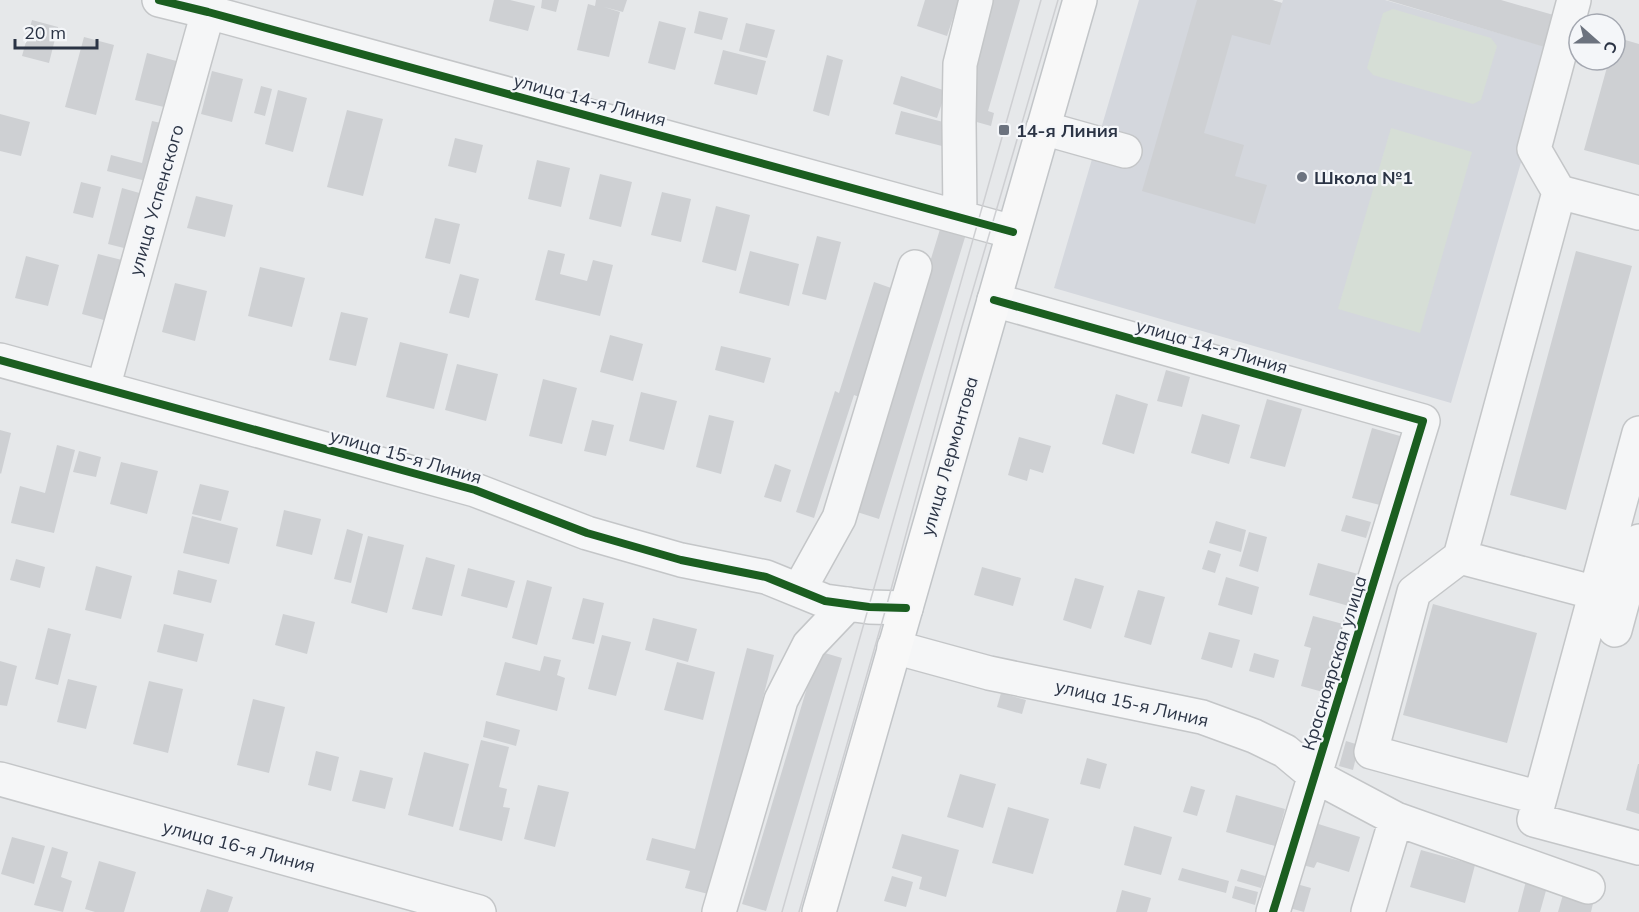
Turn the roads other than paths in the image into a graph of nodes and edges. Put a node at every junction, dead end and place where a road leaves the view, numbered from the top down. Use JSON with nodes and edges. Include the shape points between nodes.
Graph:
{"nodes":[{"id":1,"x":159,"y":0,"type":"edge"},
{"id":2,"x":976,"y":0,"type":"edge"},
{"id":3,"x":1080,"y":0,"type":"edge"},
{"id":4,"x":1575,"y":0,"type":"edge"},
{"id":5,"x":208,"y":12,"type":"junction"},
{"id":6,"x":1043,"y":128,"type":"junction"},
{"id":7,"x":1125,"y":151,"type":"dead end"},
{"id":8,"x":1559,"y":192,"type":"junction"},
{"id":9,"x":1639,"y":213,"type":"edge"},
{"id":10,"x":960,"y":217,"type":"junction"},
{"id":11,"x":1013,"y":232,"type":"junction"},
{"id":12,"x":915,"y":267,"type":"dead end"},
{"id":13,"x":994,"y":300,"type":"junction"},
{"id":14,"x":0,"y":360,"type":"edge"},
{"id":15,"x":103,"y":388,"type":"junction"},
{"id":16,"x":1423,"y":422,"type":"joint"},
{"id":17,"x":1639,"y":433,"type":"edge"},
{"id":18,"x":1639,"y":541,"type":"edge"},
{"id":19,"x":1460,"y":557,"type":"junction"},
{"id":20,"x":799,"y":590,"type":"junction"},
{"id":21,"x":848,"y":604,"type":"junction"},
{"id":22,"x":906,"y":608,"type":"junction"},
{"id":23,"x":1609,"y":621,"type":"edge"},
{"id":24,"x":894,"y":647,"type":"junction"},
{"id":25,"x":1315,"y":776,"type":"junction"},
{"id":26,"x":1,"y":782,"type":"edge"},
{"id":27,"x":1540,"y":798,"type":"junction"},
{"id":28,"x":1396,"y":819,"type":"junction"},
{"id":29,"x":1639,"y":848,"type":"edge"},
{"id":30,"x":1588,"y":887,"type":"dead end"},
{"id":31,"x":479,"y":912,"type":"edge"},
{"id":32,"x":719,"y":912,"type":"edge"},
{"id":33,"x":819,"y":912,"type":"edge"},
{"id":34,"x":1273,"y":912,"type":"edge"},
{"id":35,"x":1368,"y":912,"type":"edge"}],
"edges":[{"from":1,"to":5,"type":"street","name":"улица 14-я Линия"},
{"from":2,"to":10,"type":"street","via":[[960,64]]},
{"from":3,"to":6,"type":"main road","name":"улица Лермонтова"},
{"from":4,"to":8,"type":"street","via":[[1534,149]]},
{"from":5,"to":10,"type":"street","name":"улица 14-я Линия"},
{"from":5,"to":15,"type":"street","name":"улица Успенского"},
{"from":6,"to":7,"type":"street"},
{"from":6,"to":11,"type":"main road","name":"улица Лермонтова"},
{"from":8,"to":9,"type":"street"},
{"from":8,"to":19,"type":"street"},
{"from":10,"to":11,"type":"street","name":"улица 14-я Линия"},
{"from":11,"to":13,"type":"main road","name":"улица Лермонтова"},
{"from":12,"to":20,"type":"street","via":[[839,518]]},
{"from":13,"to":16,"type":"street","name":"улица 14-я Линия"},
{"from":13,"to":22,"type":"main road","name":"улица Лермонтова"},
{"from":14,"to":15,"type":"street","name":"улица 15-я Линия"},
{"from":15,"to":20,"type":"street","name":"улица 15-я Линия","via":[[475,490],[587,533],[681,560],[766,577]]},
{"from":16,"to":25,"type":"street","name":"Красноярская улица"},
{"from":17,"to":23,"type":"street"},
{"from":18,"to":23,"type":"street"},
{"from":19,"to":23,"type":"street"},
{"from":19,"to":27,"type":"street","via":[[1414,592],[1371,752]]},
{"from":20,"to":21,"type":"street","name":"улица 15-я Линия","via":[[825,601]]},
{"from":21,"to":22,"type":"street","name":"улица 15-я Линия"},
{"from":21,"to":32,"type":"street","via":[[809,645],[781,700]]},
{"from":22,"to":24,"type":"main road","name":"улица Лермонтова"},
{"from":23,"to":27,"type":"street"},
{"from":24,"to":25,"type":"street","name":"улица 15-я Линия","via":[[989,672],[1202,717],[1286,751]]},
{"from":24,"to":33,"type":"main road","name":"улица Лермонтова"},
{"from":25,"to":28,"type":"street","name":"улица 15-я Линия"},
{"from":25,"to":34,"type":"street","name":"Красноярская улица"},
{"from":26,"to":31,"type":"street","name":"улица 16-я Линия"},
{"from":27,"to":29,"type":"street","via":[[1534,820]]},
{"from":28,"to":30,"type":"street","name":"улица 15-я Линия"},
{"from":28,"to":35,"type":"street"}]}
